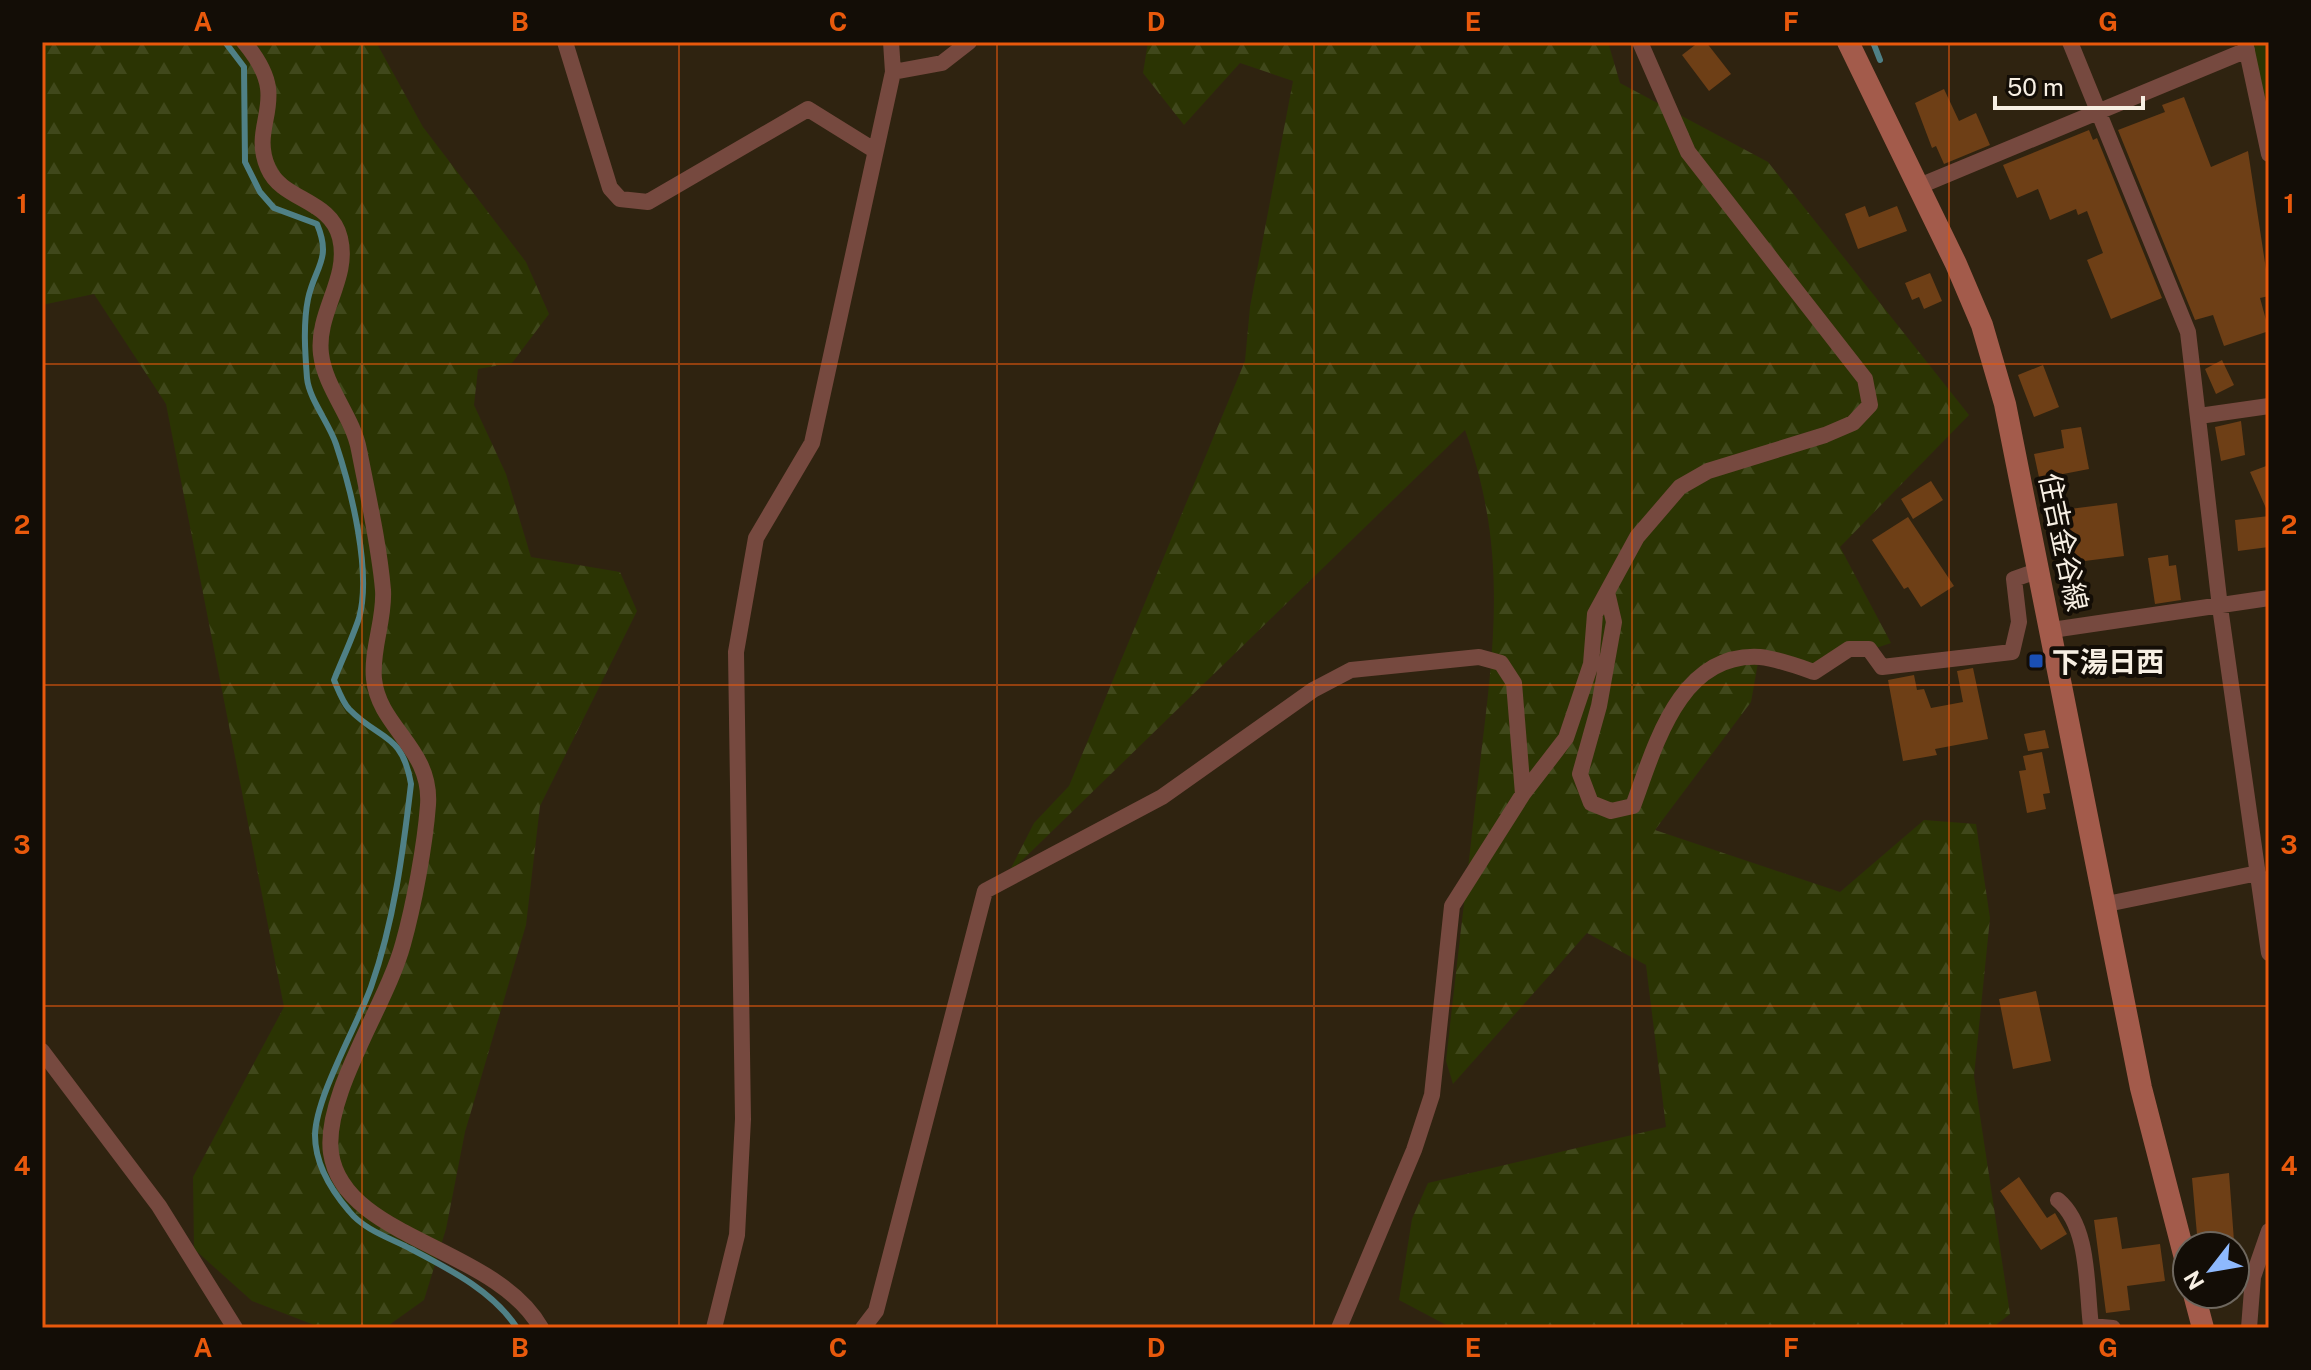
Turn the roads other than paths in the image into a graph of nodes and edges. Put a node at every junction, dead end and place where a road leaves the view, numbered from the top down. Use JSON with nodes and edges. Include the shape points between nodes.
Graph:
{"nodes":[{"id":1,"x":244,"y":42,"type":"edge"},
{"id":2,"x":565,"y":42,"type":"edge"},
{"id":3,"x":891,"y":42,"type":"edge"},
{"id":4,"x":969,"y":42,"type":"edge"},
{"id":5,"x":1640,"y":42,"type":"edge"},
{"id":6,"x":1848,"y":42,"type":"edge"},
{"id":7,"x":2070,"y":42,"type":"edge"},
{"id":8,"x":2246,"y":46,"type":"edge"},
{"id":9,"x":893,"y":72,"type":"junction"},
{"id":10,"x":2099,"y":113,"type":"junction"},
{"id":11,"x":874,"y":150,"type":"junction"},
{"id":12,"x":2269,"y":154,"type":"edge"},
{"id":13,"x":1917,"y":187,"type":"junction"},
{"id":14,"x":2269,"y":406,"type":"edge"},
{"id":15,"x":2199,"y":416,"type":"junction"},
{"id":16,"x":2040,"y":570,"type":"junction"},
{"id":17,"x":1607,"y":592,"type":"junction"},
{"id":18,"x":2269,"y":598,"type":"edge"},
{"id":19,"x":2220,"y":607,"type":"junction"},
{"id":20,"x":2052,"y":630,"type":"junction"},
{"id":21,"x":1523,"y":794,"type":"junction"},
{"id":22,"x":2258,"y":873,"type":"junction"},
{"id":23,"x":2107,"y":904,"type":"junction"},
{"id":24,"x":2269,"y":953,"type":"edge"},
{"id":25,"x":42,"y":1051,"type":"edge"},
{"id":26,"x":2058,"y":1200,"type":"dead end"},
{"id":27,"x":2178,"y":1230,"type":"edge"},
{"id":28,"x":2269,"y":1231,"type":"edge"},
{"id":29,"x":235,"y":1328,"type":"edge"},
{"id":30,"x":541,"y":1328,"type":"edge"},
{"id":31,"x":714,"y":1328,"type":"edge"},
{"id":32,"x":863,"y":1328,"type":"edge"},
{"id":33,"x":1339,"y":1328,"type":"edge"},
{"id":34,"x":2113,"y":1328,"type":"edge"},
{"id":35,"x":2249,"y":1328,"type":"edge"}],
"edges":[{"from":1,"to":30,"type":"street","via":[[269,88],[260,138],[268,170],[284,188],[328,214],[340,237],[341,271],[323,313],[321,354],[358,444],[381,578],[373,675],[379,704],[407,737],[428,777],[428,805],[403,945],[332,1119],[331,1156],[353,1199],[382,1222],[495,1278]]},
{"from":2,"to":11,"type":"street","via":[[610,188],[620,199],[648,202],[808,109]]},
{"from":3,"to":9,"type":"street"},
{"from":4,"to":9,"type":"street","via":[[942,63]]},
{"from":5,"to":17,"type":"street","via":[[1688,152],[1865,379],[1870,405],[1853,423],[1708,471],[1680,487],[1637,537]]},
{"from":6,"to":13,"type":"main road","name":"住吉金谷線"},
{"from":7,"to":10,"type":"street"},
{"from":8,"to":10,"type":"street"},
{"from":8,"to":12,"type":"street"},
{"from":9,"to":11,"type":"street"},
{"from":10,"to":13,"type":"street"},
{"from":10,"to":15,"type":"street","via":[[2188,332]]},
{"from":11,"to":31,"type":"street","via":[[812,443],[756,538],[736,652],[743,1119],[737,1235]]},
{"from":13,"to":16,"type":"main road","name":"住吉金谷線","via":[[1982,325],[2005,404]]},
{"from":14,"to":15,"type":"street"},
{"from":15,"to":19,"type":"street"},
{"from":16,"to":17,"type":"street","via":[[2014,579],[2019,622],[2012,652],[1882,667],[1869,649],[1849,649],[1814,672],[1759,657],[1722,664],[1699,677],[1680,698],[1633,806],[1611,811],[1591,803],[1580,774],[1614,622]]},
{"from":16,"to":20,"type":"main road","name":"住吉金谷線"},
{"from":17,"to":21,"type":"street","via":[[1595,614],[1591,664],[1566,738]]},
{"from":18,"to":19,"type":"street"},
{"from":19,"to":20,"type":"street"},
{"from":19,"to":22,"type":"street"},
{"from":20,"to":23,"type":"main road","name":"住吉金谷線"},
{"from":21,"to":32,"type":"street","via":[[1514,683],[1501,663],[1479,657],[1351,670],[1313,690],[1162,797],[985,891],[876,1311]]},
{"from":21,"to":33,"type":"street","via":[[1452,906],[1432,1095]]},
{"from":22,"to":23,"type":"street"},
{"from":22,"to":24,"type":"street"},
{"from":23,"to":27,"type":"main road","name":"住吉金谷線","via":[[2141,1088]]},
{"from":25,"to":29,"type":"street","via":[[159,1206]]},
{"from":26,"to":34,"type":"street","via":[[2078,1229],[2091,1326]]},
{"from":28,"to":35,"type":"street","via":[[2253,1277]]}]}
